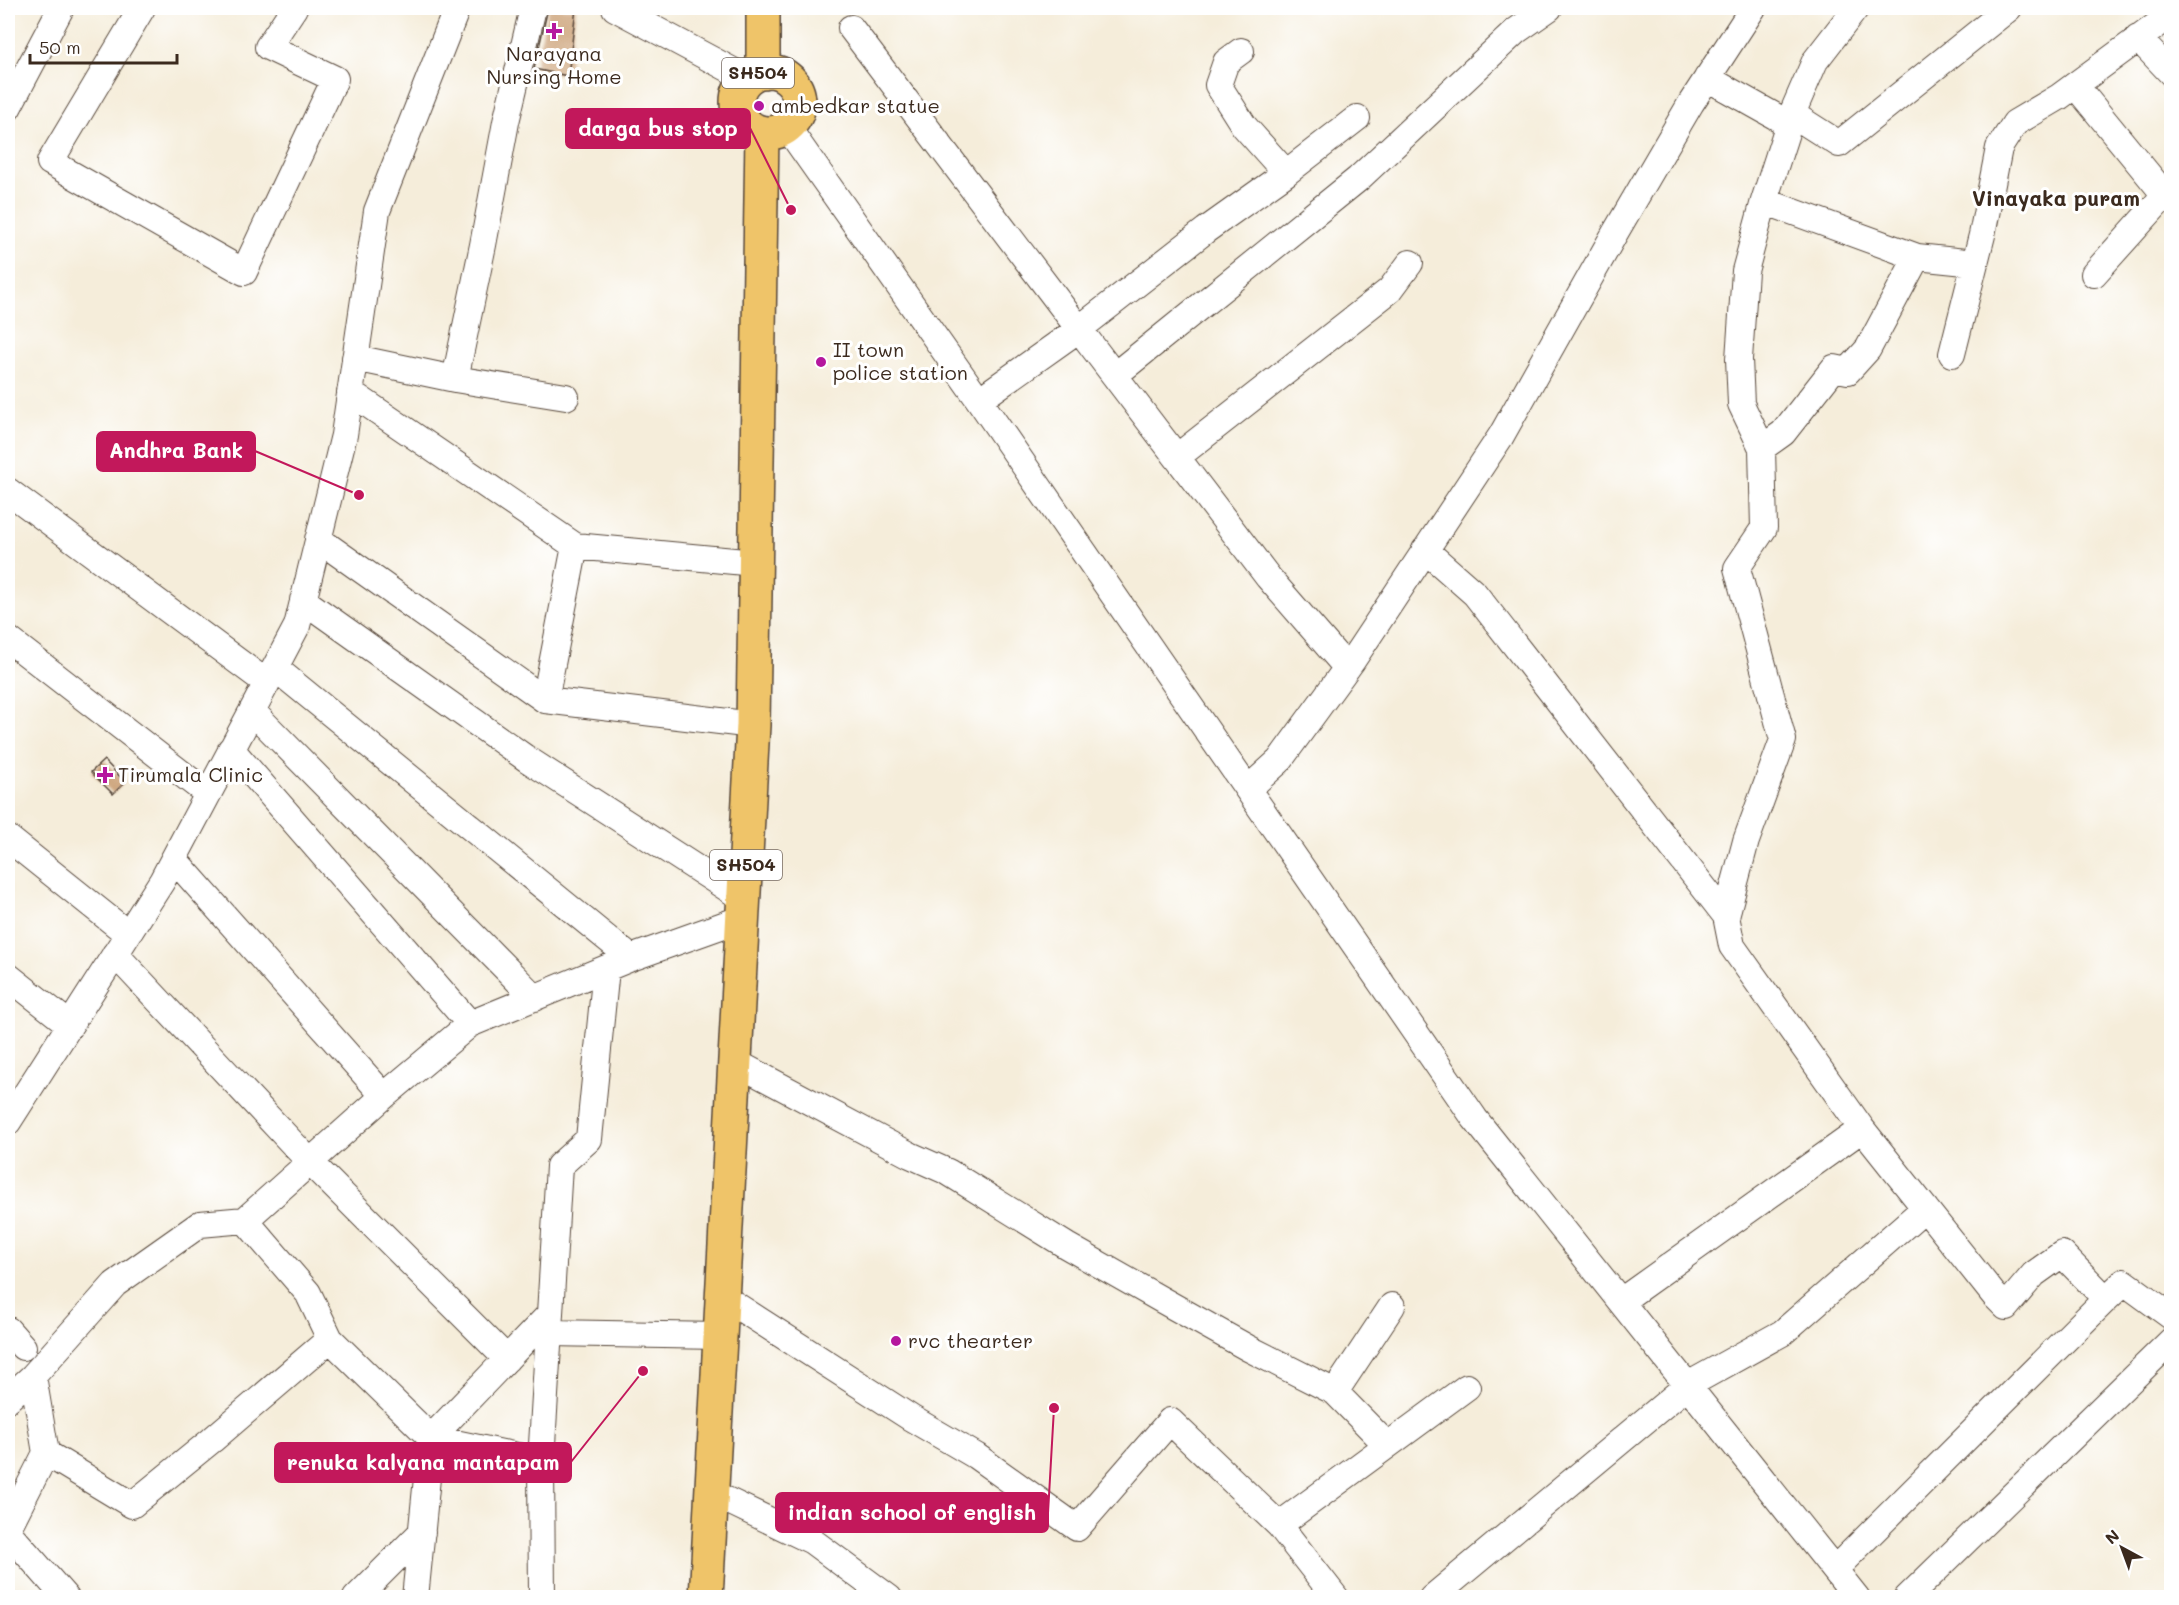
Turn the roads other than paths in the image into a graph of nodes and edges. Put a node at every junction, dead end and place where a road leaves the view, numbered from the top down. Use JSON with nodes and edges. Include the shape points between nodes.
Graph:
{"nodes":[{"id":1,"x":61,"y":8,"type":"edge"},
{"id":2,"x":142,"y":8,"type":"edge"},
{"id":3,"x":294,"y":8,"type":"edge"},
{"id":4,"x":457,"y":8,"type":"edge"},
{"id":5,"x":533,"y":8,"type":"edge"},
{"id":6,"x":615,"y":8,"type":"edge"},
{"id":7,"x":763,"y":8,"type":"edge"},
{"id":8,"x":1549,"y":8,"type":"edge"},
{"id":9,"x":1753,"y":8,"type":"edge"},
{"id":10,"x":1856,"y":8,"type":"edge"},
{"id":11,"x":2009,"y":8,"type":"edge"},
{"id":12,"x":2172,"y":14,"type":"edge"},
{"id":13,"x":851,"y":28,"type":"dead end"},
{"id":14,"x":2139,"y":38,"type":"junction"},
{"id":15,"x":1241,"y":51,"type":"dead end"},
{"id":16,"x":2172,"y":74,"type":"edge"},
{"id":17,"x":756,"y":75,"type":"junction"},
{"id":18,"x":1707,"y":78,"type":"junction"},
{"id":19,"x":2075,"y":85,"type":"junction"},
{"id":20,"x":8,"y":108,"type":"edge"},
{"id":21,"x":1357,"y":118,"type":"dead end"},
{"id":22,"x":1791,"y":119,"type":"junction"},
{"id":23,"x":774,"y":130,"type":"junction"},
{"id":24,"x":1286,"y":173,"type":"junction"},
{"id":25,"x":2168,"y":193,"type":"edge"},
{"id":26,"x":1764,"y":201,"type":"junction"},
{"id":27,"x":1917,"y":257,"type":"junction"},
{"id":28,"x":1410,"y":263,"type":"dead end"},
{"id":29,"x":1975,"y":263,"type":"junction"},
{"id":30,"x":2094,"y":274,"type":"dead end"},
{"id":31,"x":1079,"y":329,"type":"junction"},
{"id":32,"x":1952,"y":354,"type":"dead end"},
{"id":33,"x":355,"y":358,"type":"junction"},
{"id":34,"x":1115,"y":375,"type":"junction"},
{"id":35,"x":455,"y":379,"type":"junction"},
{"id":36,"x":350,"y":392,"type":"junction"},
{"id":37,"x":566,"y":397,"type":"dead end"},
{"id":38,"x":979,"y":400,"type":"junction"},
{"id":39,"x":1762,"y":448,"type":"junction"},
{"id":40,"x":1177,"y":457,"type":"junction"},
{"id":41,"x":8,"y":490,"type":"edge"},
{"id":42,"x":318,"y":538,"type":"junction"},
{"id":43,"x":575,"y":546,"type":"junction"},
{"id":44,"x":1425,"y":549,"type":"junction"},
{"id":45,"x":755,"y":563,"type":"junction"},
{"id":46,"x":303,"y":600,"type":"junction"},
{"id":47,"x":8,"y":639,"type":"edge"},
{"id":48,"x":1347,"y":668,"type":"junction"},
{"id":49,"x":271,"y":676,"type":"junction"},
{"id":50,"x":545,"y":700,"type":"junction"},
{"id":51,"x":252,"y":711,"type":"junction"},
{"id":52,"x":753,"y":724,"type":"junction"},
{"id":53,"x":231,"y":749,"type":"junction"},
{"id":54,"x":1248,"y":789,"type":"junction"},
{"id":55,"x":208,"y":794,"type":"junction"},
{"id":56,"x":8,"y":838,"type":"edge"},
{"id":57,"x":174,"y":858,"type":"junction"},
{"id":58,"x":743,"y":908,"type":"junction"},
{"id":59,"x":1726,"y":916,"type":"junction"},
{"id":60,"x":121,"y":944,"type":"junction"},
{"id":61,"x":631,"y":958,"type":"junction"},
{"id":62,"x":606,"y":969,"type":"junction"},
{"id":63,"x":8,"y":976,"type":"edge"},
{"id":64,"x":535,"y":998,"type":"junction"},
{"id":65,"x":470,"y":1024,"type":"junction"},
{"id":66,"x":70,"y":1025,"type":"junction"},
{"id":67,"x":735,"y":1062,"type":"junction"},
{"id":68,"x":384,"y":1096,"type":"junction"},
{"id":69,"x":9,"y":1116,"type":"edge"},
{"id":70,"x":1862,"y":1129,"type":"junction"},
{"id":71,"x":309,"y":1162,"type":"junction"},
{"id":72,"x":1925,"y":1208,"type":"junction"},
{"id":73,"x":244,"y":1220,"type":"junction"},
{"id":74,"x":723,"y":1297,"type":"junction"},
{"id":75,"x":2106,"y":1299,"type":"junction"},
{"id":76,"x":1621,"y":1301,"type":"junction"},
{"id":77,"x":1392,"y":1306,"type":"dead end"},
{"id":78,"x":2172,"y":1317,"type":"edge"},
{"id":79,"x":550,"y":1323,"type":"junction"},
{"id":80,"x":720,"y":1336,"type":"junction"},
{"id":81,"x":330,"y":1339,"type":"junction"},
{"id":82,"x":2172,"y":1340,"type":"edge"},
{"id":83,"x":507,"y":1359,"type":"junction"},
{"id":84,"x":33,"y":1376,"type":"junction"},
{"id":85,"x":1688,"y":1385,"type":"junction"},
{"id":86,"x":1467,"y":1387,"type":"dead end"},
{"id":87,"x":1335,"y":1392,"type":"junction"},
{"id":88,"x":8,"y":1399,"type":"edge"},
{"id":89,"x":431,"y":1438,"type":"junction"},
{"id":90,"x":1388,"y":1445,"type":"junction"},
{"id":91,"x":46,"y":1453,"type":"junction"},
{"id":92,"x":541,"y":1461,"type":"junction"},
{"id":93,"x":712,"y":1493,"type":"junction"},
{"id":94,"x":1279,"y":1525,"type":"junction"},
{"id":95,"x":8,"y":1530,"type":"edge"},
{"id":96,"x":422,"y":1532,"type":"junction"},
{"id":97,"x":1835,"y":1569,"type":"junction"},
{"id":98,"x":66,"y":1598,"type":"edge"},
{"id":99,"x":357,"y":1598,"type":"edge"},
{"id":100,"x":415,"y":1598,"type":"edge"},
{"id":101,"x":542,"y":1598,"type":"edge"},
{"id":102,"x":706,"y":1598,"type":"edge"},
{"id":103,"x":889,"y":1598,"type":"edge"},
{"id":104,"x":1336,"y":1598,"type":"edge"},
{"id":105,"x":1432,"y":1598,"type":"edge"},
{"id":106,"x":1857,"y":1598,"type":"edge"},
{"id":107,"x":1907,"y":1598,"type":"edge"}],
"edges":[{"from":1,"to":20,"type":"street"},
{"from":2,"to":3,"type":"street","via":[[50,162],[244,272],[335,79],[268,47]]},
{"from":4,"to":33,"type":"street","via":[[377,211]]},
{"from":5,"to":35,"type":"street"},
{"from":6,"to":17,"type":"street"},
{"from":7,"to":17,"type":"main road","number":"SH504"},
{"from":8,"to":34,"type":"street","via":[[1516,31],[1358,179]]},
{"from":9,"to":18,"type":"street"},
{"from":10,"to":22,"type":"street","via":[[1815,61]]},
{"from":11,"to":22,"type":"street","via":[[1839,144]]},
{"from":12,"to":14,"type":"street"},
{"from":13,"to":31,"type":"street"},
{"from":14,"to":16,"type":"street"},
{"from":14,"to":19,"type":"street"},
{"from":15,"to":24,"type":"street","via":[[1226,62],[1218,85],[1244,126]]},
{"from":17,"to":23,"type":"main road","number":"SH504","via":[[739,93],[738,110],[747,125]]},
{"from":17,"to":23,"type":"main road","number":"SH504","via":[[781,74],[798,94],[798,112]]},
{"from":18,"to":22,"type":"street"},
{"from":18,"to":44,"type":"street","via":[[1501,436]]},
{"from":19,"to":25,"type":"street"},
{"from":19,"to":29,"type":"street","via":[[2015,123],[1999,148]]},
{"from":21,"to":24,"type":"street"},
{"from":22,"to":26,"type":"street"},
{"from":23,"to":38,"type":"street"},
{"from":23,"to":45,"type":"main road","number":"SH504"},
{"from":24,"to":31,"type":"street"},
{"from":25,"to":30,"type":"street"},
{"from":26,"to":27,"type":"street"},
{"from":26,"to":39,"type":"street","via":[[1745,271],[1739,359],[1741,404]]},
{"from":27,"to":29,"type":"street"},
{"from":27,"to":39,"type":"street","via":[[1868,349],[1848,370],[1834,368],[1783,433]]},
{"from":28,"to":40,"type":"street","via":[[1390,290]]},
{"from":29,"to":32,"type":"street"},
{"from":31,"to":34,"type":"street"},
{"from":31,"to":38,"type":"street"},
{"from":33,"to":35,"type":"street"},
{"from":33,"to":36,"type":"street"},
{"from":34,"to":40,"type":"street"},
{"from":35,"to":37,"type":"street"},
{"from":36,"to":42,"type":"street","via":[[344,435]]},
{"from":36,"to":43,"type":"street"},
{"from":38,"to":54,"type":"street"},
{"from":39,"to":59,"type":"street","via":[[1764,528],[1737,568],[1783,740],[1746,841]]},
{"from":40,"to":48,"type":"street","via":[[1268,577]]},
{"from":41,"to":49,"type":"street"},
{"from":42,"to":46,"type":"street"},
{"from":42,"to":50,"type":"street"},
{"from":43,"to":45,"type":"street"},
{"from":43,"to":50,"type":"street"},
{"from":44,"to":48,"type":"street"},
{"from":44,"to":59,"type":"street","via":[[1475,594]]},
{"from":45,"to":52,"type":"main road","number":"SH504"},
{"from":46,"to":49,"type":"street","via":[[297,626]]},
{"from":46,"to":58,"type":"street"},
{"from":47,"to":55,"type":"street"},
{"from":48,"to":54,"type":"street","via":[[1279,761]]},
{"from":49,"to":51,"type":"street"},
{"from":49,"to":61,"type":"street","via":[[534,877]]},
{"from":50,"to":52,"type":"street"},
{"from":51,"to":53,"type":"street"},
{"from":51,"to":64,"type":"street"},
{"from":52,"to":58,"type":"main road","number":"SH504"},
{"from":53,"to":55,"type":"street"},
{"from":53,"to":65,"type":"street"},
{"from":54,"to":76,"type":"street","via":[[1475,1119]]},
{"from":55,"to":57,"type":"street"},
{"from":56,"to":60,"type":"street"},
{"from":57,"to":60,"type":"street"},
{"from":57,"to":68,"type":"street"},
{"from":58,"to":61,"type":"street"},
{"from":58,"to":67,"type":"main road","number":"SH504"},
{"from":59,"to":70,"type":"street","via":[[1732,946]]},
{"from":60,"to":66,"type":"street"},
{"from":60,"to":71,"type":"street"},
{"from":61,"to":62,"type":"street"},
{"from":62,"to":64,"type":"street"},
{"from":62,"to":79,"type":"street","via":[[589,1139],[559,1166]]},
{"from":63,"to":66,"type":"street"},
{"from":64,"to":65,"type":"street"},
{"from":65,"to":68,"type":"street"},
{"from":66,"to":69,"type":"street"},
{"from":67,"to":74,"type":"main road","number":"SH504"},
{"from":67,"to":87,"type":"street","via":[[948,1172],[1067,1246]]},
{"from":68,"to":71,"type":"street"},
{"from":70,"to":72,"type":"street"},
{"from":70,"to":76,"type":"street"},
{"from":71,"to":73,"type":"street"},
{"from":71,"to":83,"type":"street"},
{"from":72,"to":75,"type":"street","via":[[2006,1307],[2034,1274],[2062,1254]]},
{"from":72,"to":85,"type":"street","via":[[1782,1333]]},
{"from":73,"to":81,"type":"street","via":[[308,1293]]},
{"from":73,"to":84,"type":"street","via":[[200,1224],[115,1284]]},
{"from":74,"to":80,"type":"main road","number":"SH504"},
{"from":74,"to":94,"type":"street","via":[[976,1456],[1077,1528],[1170,1421]]},
{"from":75,"to":78,"type":"street","via":[[2124,1282]]},
{"from":75,"to":97,"type":"street"},
{"from":76,"to":85,"type":"street"},
{"from":77,"to":87,"type":"street"},
{"from":79,"to":80,"type":"street"},
{"from":79,"to":83,"type":"street"},
{"from":79,"to":92,"type":"street"},
{"from":80,"to":93,"type":"main road","number":"SH504"},
{"from":81,"to":89,"type":"street"},
{"from":81,"to":91,"type":"street","via":[[132,1504]]},
{"from":82,"to":107,"type":"street"},
{"from":83,"to":89,"type":"street"},
{"from":84,"to":88,"type":"street"},
{"from":84,"to":91,"type":"street"},
{"from":85,"to":97,"type":"street"},
{"from":85,"to":105,"type":"street"},
{"from":86,"to":90,"type":"street"},
{"from":87,"to":90,"type":"street"},
{"from":89,"to":92,"type":"street"},
{"from":89,"to":96,"type":"street"},
{"from":90,"to":94,"type":"street"},
{"from":91,"to":95,"type":"street"},
{"from":92,"to":101,"type":"street"},
{"from":93,"to":102,"type":"main road","number":"SH504"},
{"from":93,"to":103,"type":"street","via":[[812,1541]]},
{"from":94,"to":104,"type":"street"},
{"from":95,"to":98,"type":"street"},
{"from":96,"to":99,"type":"street"},
{"from":96,"to":100,"type":"street"},
{"from":97,"to":106,"type":"street"}]}
